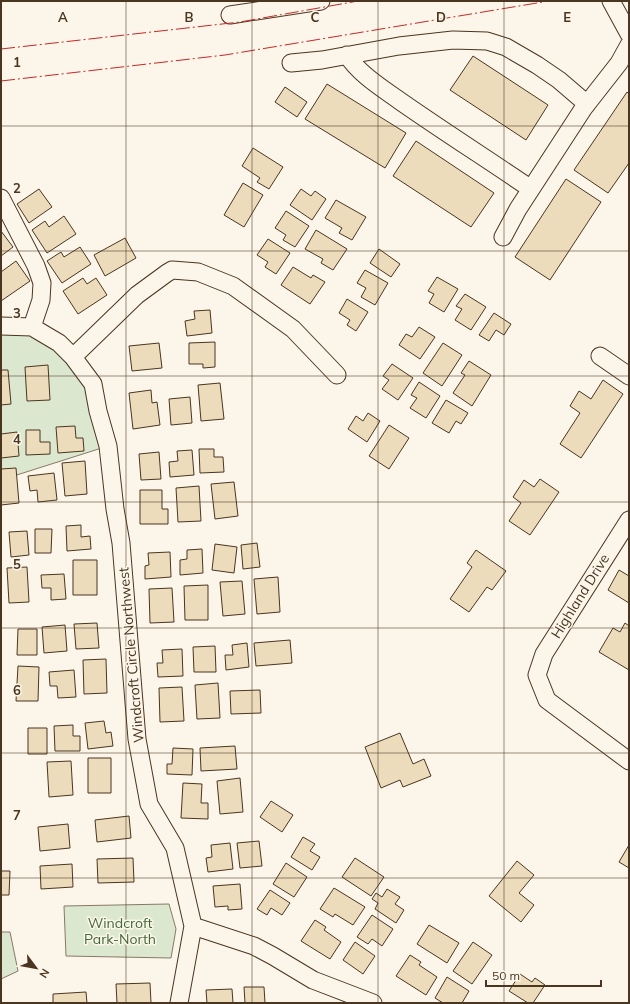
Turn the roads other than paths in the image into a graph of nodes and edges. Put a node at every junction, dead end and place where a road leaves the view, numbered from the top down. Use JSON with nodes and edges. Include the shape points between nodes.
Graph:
{"nodes":[{"id":1,"x":321,"y":1,"type":"edge"},
{"id":2,"x":611,"y":1,"type":"edge"},
{"id":3,"x":230,"y":15,"type":"dead end"},
{"id":4,"x":629,"y":34,"type":"edge"},
{"id":5,"x":629,"y":45,"type":"edge"},
{"id":6,"x":347,"y":55,"type":"junction"},
{"id":7,"x":291,"y":63,"type":"dead end"},
{"id":8,"x":587,"y":104,"type":"junction"},
{"id":9,"x":531,"y":189,"type":"junction"},
{"id":10,"x":1,"y":198,"type":"edge"},
{"id":11,"x":503,"y":237,"type":"dead end"},
{"id":12,"x":1,"y":326,"type":"edge"},
{"id":13,"x":32,"y":326,"type":"junction"},
{"id":14,"x":600,"y":356,"type":"dead end"},
{"id":15,"x":73,"y":357,"type":"junction"},
{"id":16,"x":337,"y":375,"type":"dead end"},
{"id":17,"x":629,"y":376,"type":"edge"},
{"id":18,"x":629,"y":520,"type":"edge"},
{"id":19,"x":629,"y":761,"type":"edge"},
{"id":20,"x":194,"y":926,"type":"junction"},
{"id":21,"x":179,"y":1003,"type":"edge"},
{"id":22,"x":373,"y":1003,"type":"edge"}],
"edges":[{"from":1,"to":3,"type":"street"},
{"from":2,"to":4,"type":"street"},
{"from":5,"to":8,"type":"street","via":[[619,63]]},
{"from":6,"to":7,"type":"street"},
{"from":6,"to":8,"type":"street","via":[[453,40],[487,41],[506,47],[537,66],[559,80]]},
{"from":6,"to":9,"type":"street","via":[[351,62],[375,83]]},
{"from":8,"to":9,"type":"street"},
{"from":9,"to":11,"type":"street"},
{"from":10,"to":13,"type":"street","via":[[42,283],[41,300]]},
{"from":12,"to":13,"type":"street"},
{"from":13,"to":15,"type":"street","name":"Windcroft Circle Northwest","via":[[59,343]]},
{"from":14,"to":17,"type":"street"},
{"from":15,"to":16,"type":"street","via":[[138,294],[172,270],[198,272],[233,286],[292,329]]},
{"from":15,"to":20,"type":"street","name":"Windcroft Circle Northwest","via":[[93,384],[108,446],[121,543],[137,739],[149,804],[175,848]]},
{"from":18,"to":19,"type":"street","name":"Highland Drive","via":[[544,654],[537,675],[547,700]]},
{"from":20,"to":21,"type":"street","name":"Windcroft Circle Northwest"},
{"from":20,"to":22,"type":"street","via":[[254,946],[313,980]]}]}
